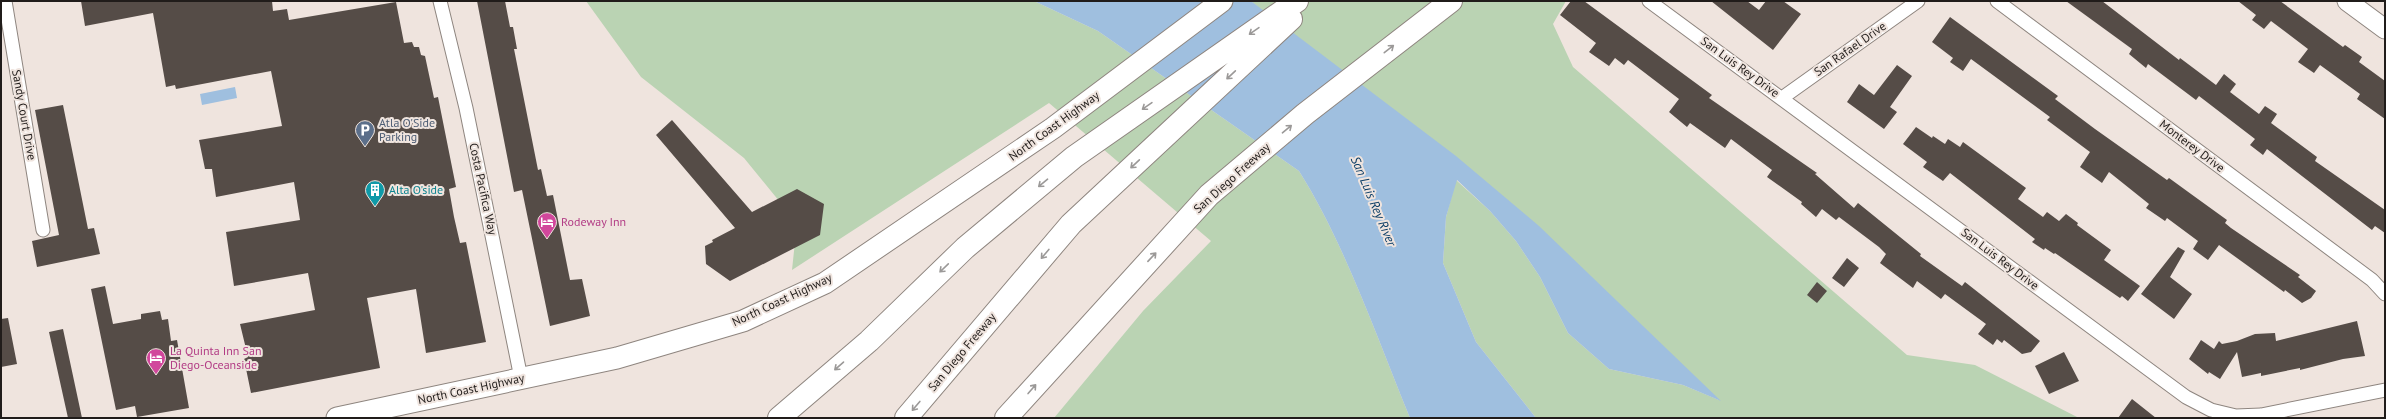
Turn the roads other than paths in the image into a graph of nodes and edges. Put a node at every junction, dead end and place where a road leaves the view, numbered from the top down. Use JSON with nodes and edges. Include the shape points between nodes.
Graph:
{"nodes":[{"id":1,"x":5,"y":1,"type":"edge"},
{"id":2,"x":440,"y":1,"type":"edge"},
{"id":3,"x":1222,"y":1,"type":"edge"},
{"id":4,"x":1297,"y":1,"type":"edge"},
{"id":5,"x":1310,"y":1,"type":"edge"},
{"id":6,"x":1451,"y":1,"type":"edge"},
{"id":7,"x":1649,"y":1,"type":"edge"},
{"id":8,"x":1918,"y":1,"type":"edge"},
{"id":9,"x":1997,"y":1,"type":"edge"},
{"id":10,"x":2347,"y":1,"type":"edge"},
{"id":11,"x":1,"y":2,"type":"edge"},
{"id":12,"x":2385,"y":29,"type":"edge"},
{"id":13,"x":1782,"y":98,"type":"junction"},
{"id":14,"x":43,"y":230,"type":"dead end"},
{"id":15,"x":2385,"y":294,"type":"edge"},
{"id":16,"x":521,"y":378,"type":"junction"},
{"id":17,"x":2385,"y":390,"type":"edge"},
{"id":18,"x":337,"y":418,"type":"edge"},
{"id":19,"x":779,"y":418,"type":"edge"},
{"id":20,"x":906,"y":418,"type":"edge"},
{"id":21,"x":1006,"y":418,"type":"edge"}],
"edges":[{"from":1,"to":11,"type":"street"},
{"from":1,"to":14,"type":"street","name":"Sandy Court Drive"},
{"from":2,"to":16,"type":"street","name":"Costa Pacifica Way","via":[[466,108]]},
{"from":3,"to":16,"type":"main road","name":"North Coast Highway","via":[[1053,128],[825,283],[743,321],[617,358]]},
{"from":4,"to":19,"type":"highway","one_way":true,"via":[[1074,157],[965,248],[869,341]]},
{"from":5,"to":20,"type":"highway","name":"San Diego Freeway","one_way":true,"via":[[1071,224]]},
{"from":21,"to":6,"type":"highway","name":"San Diego Freeway","one_way":true,"via":[[1210,195],[1305,114]]},
{"from":7,"to":13,"type":"street","name":"San Luis Rey Drive"},
{"from":8,"to":13,"type":"street","name":"San Rafael Drive"},
{"from":9,"to":15,"type":"street","name":"Monterey Drive","via":[[2372,280]]},
{"from":10,"to":12,"type":"street"},
{"from":13,"to":17,"type":"street","name":"San Luis Rey Drive","via":[[2186,397],[2212,410],[2236,416],[2261,415]]},
{"from":16,"to":18,"type":"main road","name":"North Coast Highway"}]}
